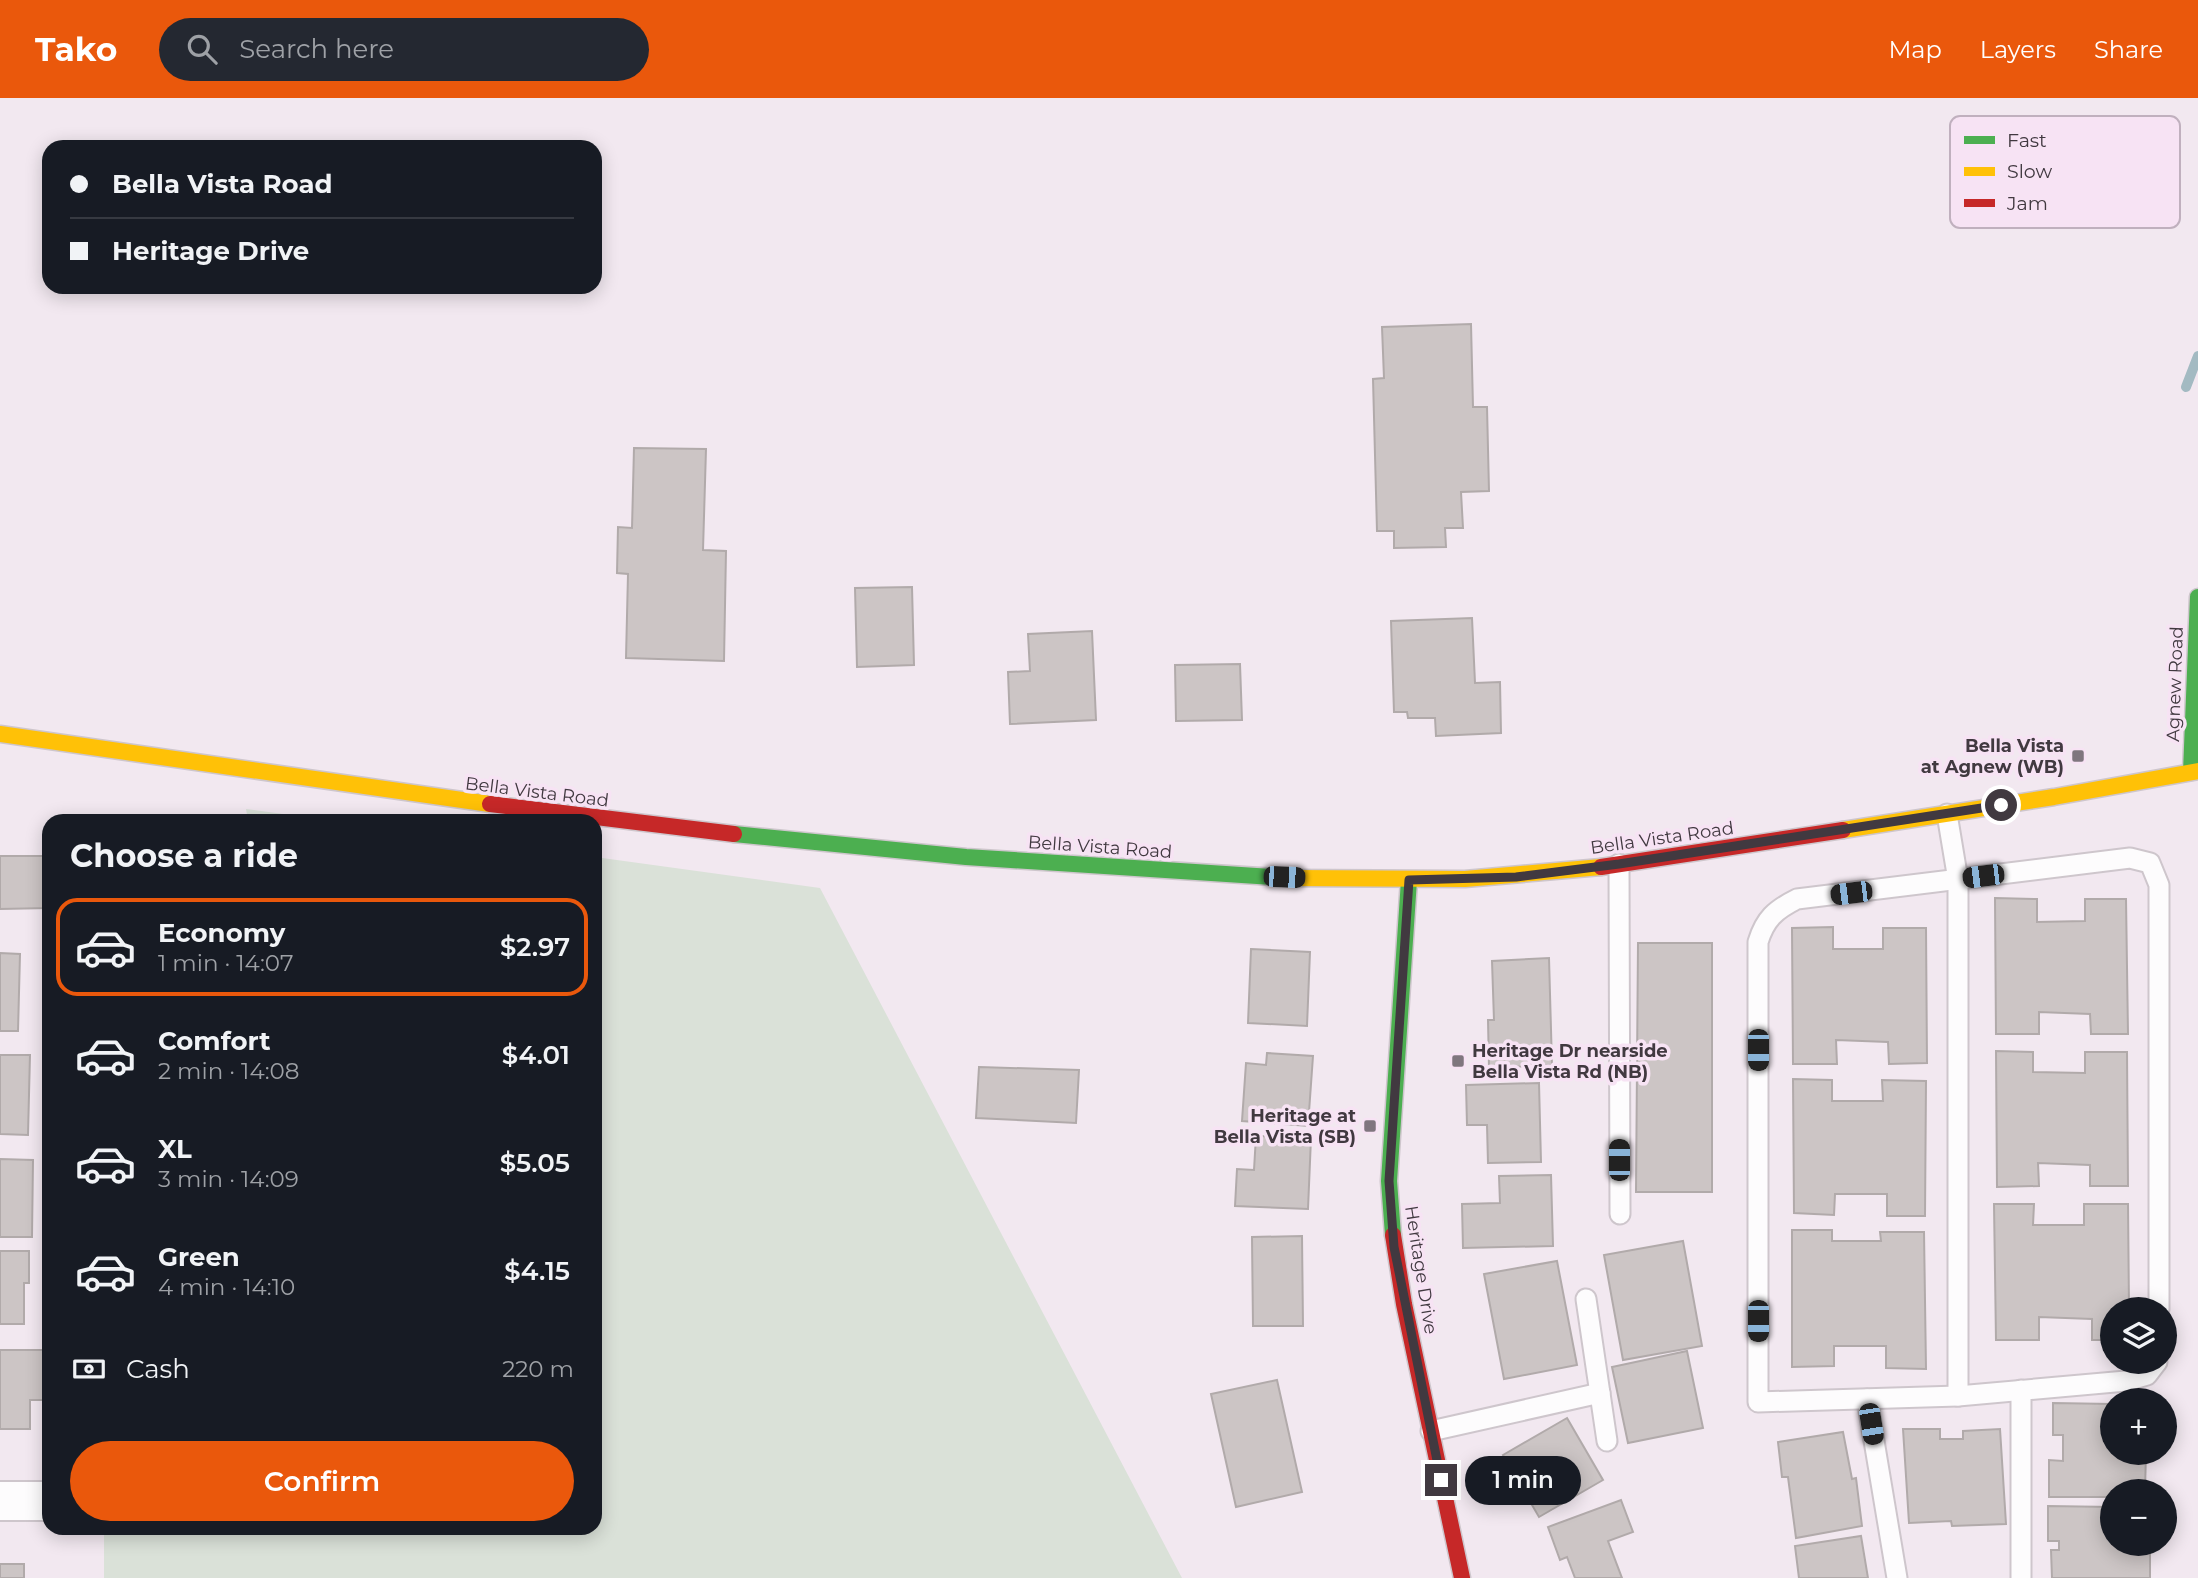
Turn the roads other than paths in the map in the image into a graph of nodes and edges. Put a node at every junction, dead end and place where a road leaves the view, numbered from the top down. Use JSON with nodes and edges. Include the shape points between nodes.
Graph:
{"nodes":[{"id":1,"x":2198,"y":597,"type":"edge"},
{"id":2,"x":0,"y":734,"type":"edge"},
{"id":3,"x":2195,"y":772,"type":"edge"},
{"id":4,"x":541,"y":814,"type":"edge"},
{"id":5,"x":1947,"y":814,"type":"junction"},
{"id":6,"x":602,"y":821,"type":"edge"},
{"id":7,"x":1619,"y":864,"type":"junction"},
{"id":8,"x":1409,"y":880,"type":"junction"},
{"id":9,"x":1958,"y":880,"type":"junction"},
{"id":10,"x":1619,"y":1214,"type":"dead end"},
{"id":11,"x":2159,"y":1297,"type":"edge"},
{"id":12,"x":1586,"y":1299,"type":"dead end"},
{"id":13,"x":2148,"y":1374,"type":"edge"},
{"id":14,"x":2021,"y":1390,"type":"junction"},
{"id":15,"x":1600,"y":1393,"type":"junction"},
{"id":16,"x":1958,"y":1396,"type":"junction"},
{"id":17,"x":1867,"y":1399,"type":"junction"},
{"id":18,"x":1431,"y":1431,"type":"junction"},
{"id":19,"x":1607,"y":1441,"type":"dead end"},
{"id":20,"x":0,"y":1501,"type":"edge"},
{"id":21,"x":42,"y":1501,"type":"edge"},
{"id":22,"x":1462,"y":1578,"type":"edge"},
{"id":23,"x":1897,"y":1578,"type":"edge"},
{"id":24,"x":2021,"y":1578,"type":"edge"}],
"edges":[{"from":1,"to":3,"type":"street","name":"Agnew Road"},
{"from":2,"to":4,"type":"street","name":"Bella Vista Road"},
{"from":3,"to":5,"type":"street","name":"Bella Vista Road"},
{"from":5,"to":7,"type":"street","name":"Bella Vista Road"},
{"from":5,"to":9,"type":"lane"},
{"from":6,"to":8,"type":"street","name":"Bella Vista Road","via":[[1037,863]]},
{"from":7,"to":8,"type":"street","name":"Bella Vista Road","via":[[1516,877]]},
{"from":7,"to":10,"type":"lane"},
{"from":8,"to":18,"type":"street","name":"Heritage Drive","via":[[1389,1181],[1394,1247]]},
{"from":9,"to":11,"type":"lane","via":[[2130,858],[2150,863],[2159,885]]},
{"from":9,"to":16,"type":"lane"},
{"from":9,"to":17,"type":"lane","via":[[1797,899],[1764,922],[1758,942],[1758,1402]]},
{"from":12,"to":15,"type":"lane"},
{"from":13,"to":14,"type":"lane","via":[[2126,1381]]},
{"from":14,"to":16,"type":"lane"},
{"from":14,"to":24,"type":"lane"},
{"from":15,"to":18,"type":"lane"},
{"from":15,"to":19,"type":"lane"},
{"from":16,"to":17,"type":"lane"},
{"from":17,"to":23,"type":"lane"},
{"from":18,"to":22,"type":"street","name":"Heritage Drive"},
{"from":20,"to":21,"type":"street"}]}
